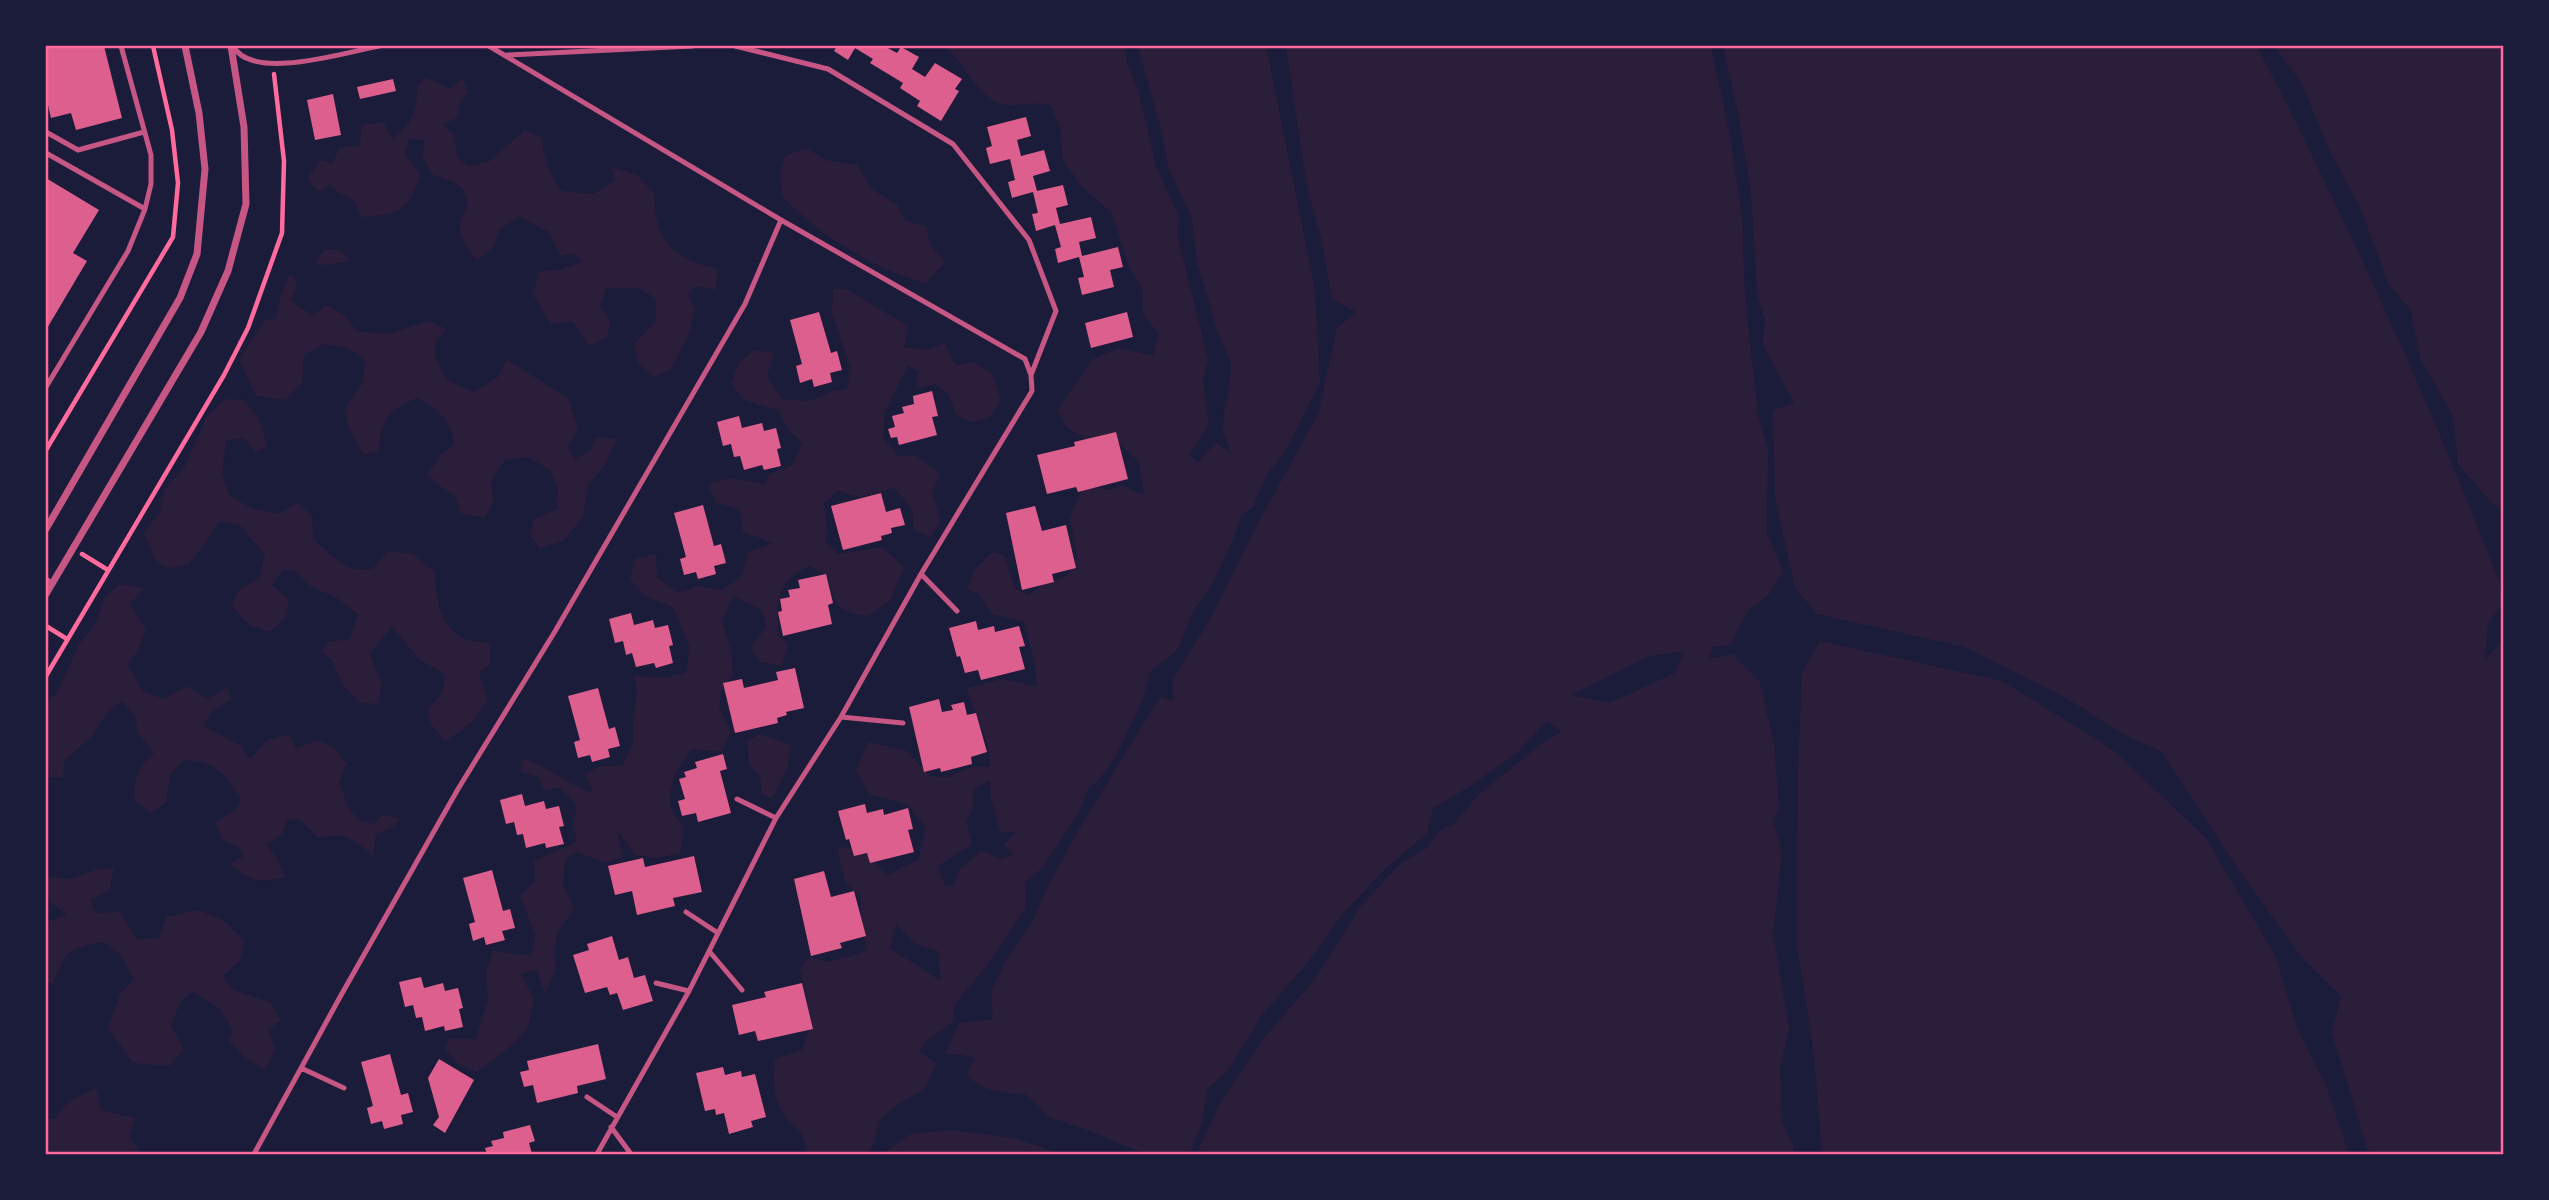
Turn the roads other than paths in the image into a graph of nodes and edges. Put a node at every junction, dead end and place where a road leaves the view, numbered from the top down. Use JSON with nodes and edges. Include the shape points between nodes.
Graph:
{"nodes":[{"id":1,"x":121,"y":46,"type":"edge"},
{"id":2,"x":185,"y":46,"type":"edge"},
{"id":3,"x":232,"y":46,"type":"edge"},
{"id":4,"x":379,"y":46,"type":"edge"},
{"id":5,"x":489,"y":46,"type":"edge"},
{"id":6,"x":693,"y":46,"type":"edge"},
{"id":7,"x":735,"y":46,"type":"edge"},
{"id":8,"x":505,"y":55,"type":"junction"},
{"id":9,"x":46,"y":132,"type":"edge"},
{"id":10,"x":144,"y":132,"type":"junction"},
{"id":11,"x":46,"y":153,"type":"edge"},
{"id":12,"x":145,"y":209,"type":"junction"},
{"id":13,"x":781,"y":220,"type":"junction"},
{"id":14,"x":1031,"y":375,"type":"junction"},
{"id":15,"x":46,"y":387,"type":"edge"},
{"id":16,"x":46,"y":529,"type":"edge"},
{"id":17,"x":921,"y":574,"type":"junction"},
{"id":18,"x":49,"y":581,"type":"edge"},
{"id":19,"x":46,"y":594,"type":"edge"},
{"id":20,"x":957,"y":611,"type":"dead end"},
{"id":21,"x":841,"y":717,"type":"junction"},
{"id":22,"x":903,"y":723,"type":"dead end"},
{"id":23,"x":737,"y":799,"type":"dead end"},
{"id":24,"x":776,"y":818,"type":"junction"},
{"id":25,"x":686,"y":912,"type":"dead end"},
{"id":26,"x":718,"y":933,"type":"junction"},
{"id":27,"x":709,"y":951,"type":"junction"},
{"id":28,"x":656,"y":983,"type":"dead end"},
{"id":29,"x":742,"y":990,"type":"dead end"},
{"id":30,"x":689,"y":991,"type":"junction"},
{"id":31,"x":301,"y":1068,"type":"junction"},
{"id":32,"x":344,"y":1088,"type":"dead end"},
{"id":33,"x":587,"y":1097,"type":"dead end"},
{"id":34,"x":617,"y":1117,"type":"junction"},
{"id":35,"x":611,"y":1127,"type":"junction"},
{"id":36,"x":254,"y":1154,"type":"edge"},
{"id":37,"x":597,"y":1154,"type":"edge"},
{"id":38,"x":631,"y":1154,"type":"edge"}],
"edges":[{"from":1,"to":10,"type":"lane"},
{"from":2,"to":16,"type":"street","via":[[205,169],[197,254],[180,299]]},
{"from":3,"to":4,"type":"lane","via":[[256,62],[294,63]]},
{"from":3,"to":18,"type":"street","via":[[244,127],[246,204],[228,271],[201,332]]},
{"from":5,"to":8,"type":"lane"},
{"from":6,"to":8,"type":"lane"},
{"from":7,"to":14,"type":"lane","via":[[828,69],[953,144],[1029,240],[1056,311]]},
{"from":8,"to":13,"type":"lane"},
{"from":9,"to":10,"type":"lane","via":[[78,150]]},
{"from":10,"to":12,"type":"lane","via":[[151,155]]},
{"from":11,"to":12,"type":"lane"},
{"from":12,"to":15,"type":"lane","via":[[128,251]]},
{"from":13,"to":14,"type":"lane","via":[[1025,359]]},
{"from":13,"to":31,"type":"lane","via":[[745,304],[458,789]]},
{"from":14,"to":17,"type":"lane","via":[[1032,391]]},
{"from":17,"to":20,"type":"lane"},
{"from":17,"to":21,"type":"lane"},
{"from":18,"to":19,"type":"street"},
{"from":21,"to":22,"type":"lane"},
{"from":21,"to":24,"type":"lane"},
{"from":23,"to":24,"type":"lane"},
{"from":24,"to":26,"type":"lane"},
{"from":25,"to":26,"type":"lane"},
{"from":26,"to":27,"type":"lane"},
{"from":27,"to":29,"type":"lane"},
{"from":27,"to":30,"type":"lane"},
{"from":28,"to":30,"type":"lane"},
{"from":30,"to":34,"type":"lane"},
{"from":31,"to":32,"type":"lane"},
{"from":31,"to":36,"type":"lane"},
{"from":33,"to":34,"type":"lane"},
{"from":34,"to":35,"type":"lane"},
{"from":35,"to":37,"type":"lane"},
{"from":35,"to":38,"type":"lane"}]}
